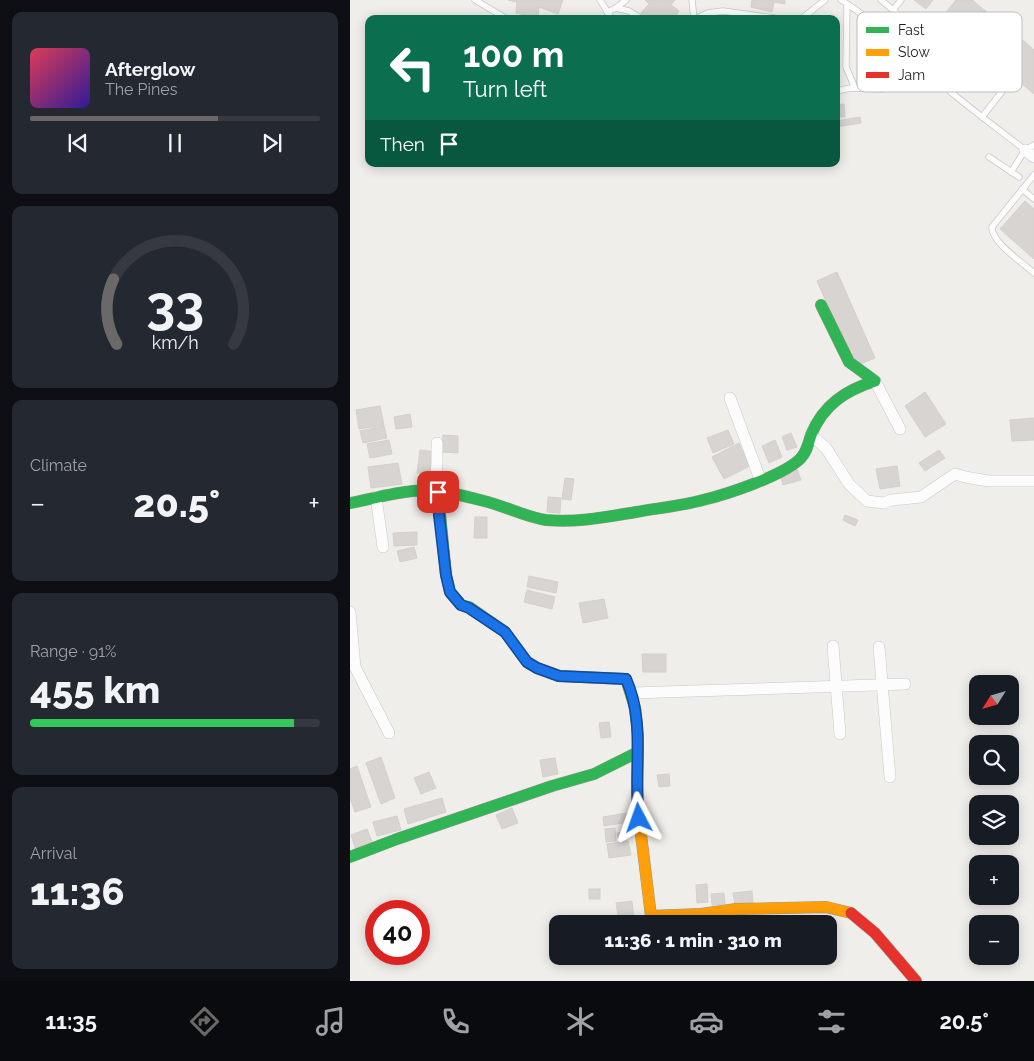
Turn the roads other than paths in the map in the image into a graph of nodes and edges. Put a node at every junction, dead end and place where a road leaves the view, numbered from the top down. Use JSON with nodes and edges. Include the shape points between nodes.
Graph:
{"nodes":[{"id":1,"x":475,"y":0,"type":"edge"},
{"id":2,"x":600,"y":0,"type":"edge"},
{"id":3,"x":626,"y":0,"type":"edge"},
{"id":4,"x":692,"y":0,"type":"edge"},
{"id":5,"x":826,"y":0,"type":"edge"},
{"id":6,"x":881,"y":0,"type":"edge"},
{"id":7,"x":901,"y":0,"type":"edge"},
{"id":8,"x":844,"y":2,"type":"edge"},
{"id":9,"x":616,"y":8,"type":"junction"},
{"id":10,"x":893,"y":10,"type":"joint"},
{"id":11,"x":607,"y":12,"type":"junction"},
{"id":12,"x":857,"y":12,"type":"edge"},
{"id":13,"x":500,"y":15,"type":"edge"},
{"id":14,"x":609,"y":15,"type":"edge"},
{"id":15,"x":636,"y":15,"type":"edge"},
{"id":16,"x":694,"y":15,"type":"edge"},
{"id":17,"x":704,"y":15,"type":"edge"},
{"id":18,"x":752,"y":15,"type":"edge"},
{"id":19,"x":805,"y":15,"type":"edge"},
{"id":20,"x":855,"y":88,"type":"joint"},
{"id":21,"x":840,"y":91,"type":"edge"},
{"id":22,"x":951,"y":92,"type":"edge"},
{"id":23,"x":1002,"y":92,"type":"edge"},
{"id":24,"x":982,"y":117,"type":"junction"},
{"id":25,"x":1031,"y":151,"type":"edge"},
{"id":26,"x":989,"y":157,"type":"dead end"},
{"id":27,"x":1011,"y":172,"type":"junction"},
{"id":28,"x":1034,"y":175,"type":"edge"},
{"id":29,"x":1019,"y":177,"type":"dead end"},
{"id":30,"x":1022,"y":190,"type":"junction"},
{"id":31,"x":1034,"y":199,"type":"edge"},
{"id":32,"x":1034,"y":273,"type":"edge"},
{"id":33,"x":821,"y":305,"type":"dead end"},
{"id":34,"x":875,"y":381,"type":"junction"},
{"id":35,"x":730,"y":398,"type":"dead end"},
{"id":36,"x":900,"y":429,"type":"dead end"},
{"id":37,"x":811,"y":435,"type":"junction"},
{"id":38,"x":437,"y":443,"type":"dead end"},
{"id":39,"x":760,"y":479,"type":"junction"},
{"id":40,"x":1034,"y":481,"type":"edge"},
{"id":41,"x":437,"y":492,"type":"junction"},
{"id":42,"x":376,"y":497,"type":"junction"},
{"id":43,"x":350,"y":503,"type":"edge"},
{"id":44,"x":383,"y":547,"type":"dead end"},
{"id":45,"x":350,"y":612,"type":"edge"},
{"id":46,"x":833,"y":646,"type":"dead end"},
{"id":47,"x":879,"y":647,"type":"dead end"},
{"id":48,"x":882,"y":684,"type":"junction"},
{"id":49,"x":905,"y":684,"type":"dead end"},
{"id":50,"x":836,"y":686,"type":"junction"},
{"id":51,"x":632,"y":693,"type":"junction"},
{"id":52,"x":389,"y":732,"type":"dead end"},
{"id":53,"x":840,"y":734,"type":"dead end"},
{"id":54,"x":636,"y":753,"type":"junction"},
{"id":55,"x":890,"y":777,"type":"dead end"},
{"id":56,"x":350,"y":857,"type":"edge"},
{"id":57,"x":916,"y":981,"type":"edge"}],
"edges":[{"from":1,"to":13,"type":"lane"},
{"from":2,"to":11,"type":"lane"},
{"from":3,"to":9,"type":"lane"},
{"from":4,"to":16,"type":"lane"},
{"from":5,"to":19,"type":"lane"},
{"from":6,"to":10,"type":"lane"},
{"from":7,"to":10,"type":"lane"},
{"from":8,"to":12,"type":"lane"},
{"from":8,"to":20,"type":"lane","via":[[846,67]]},
{"from":9,"to":11,"type":"lane"},
{"from":9,"to":15,"type":"lane"},
{"from":11,"to":14,"type":"lane"},
{"from":17,"to":18,"type":"lane","via":[[723,11]]},
{"from":20,"to":21,"type":"lane"},
{"from":22,"to":24,"type":"lane"},
{"from":23,"to":24,"type":"lane"},
{"from":24,"to":25,"type":"lane"},
{"from":25,"to":27,"type":"lane"},
{"from":26,"to":27,"type":"lane"},
{"from":27,"to":29,"type":"lane"},
{"from":28,"to":30,"type":"lane"},
{"from":30,"to":31,"type":"lane"},
{"from":30,"to":32,"type":"lane","via":[[991,233]]},
{"from":33,"to":34,"type":"street","via":[[849,362]]},
{"from":34,"to":36,"type":"street"},
{"from":34,"to":37,"type":"street","via":[[856,386],[834,400]]},
{"from":35,"to":39,"type":"street"},
{"from":37,"to":39,"type":"street","via":[[807,453],[799,460]]},
{"from":37,"to":40,"type":"street","via":[[826,448],[849,484],[868,501],[884,503],[921,497],[955,474],[995,482]]},
{"from":38,"to":41,"type":"street"},
{"from":39,"to":41,"type":"street","via":[[712,498],[582,520],[547,520],[462,495]]},
{"from":41,"to":42,"type":"street","via":[[415,491]]},
{"from":41,"to":51,"type":"street","via":[[446,575],[450,592],[461,605],[505,632],[527,662],[537,668],[559,676],[626,679]]},
{"from":42,"to":43,"type":"street"},
{"from":42,"to":44,"type":"street"},
{"from":45,"to":52,"type":"street","via":[[355,667]]},
{"from":46,"to":50,"type":"street"},
{"from":47,"to":48,"type":"street"},
{"from":48,"to":49,"type":"street"},
{"from":48,"to":50,"type":"street"},
{"from":48,"to":55,"type":"street"},
{"from":50,"to":51,"type":"street"},
{"from":50,"to":53,"type":"street"},
{"from":51,"to":54,"type":"street","via":[[638,736]]},
{"from":54,"to":56,"type":"street","via":[[594,774],[397,838]]},
{"from":54,"to":57,"type":"street","via":[[636,802],[652,916],[736,909],[826,907],[852,914],[874,933]]}]}
